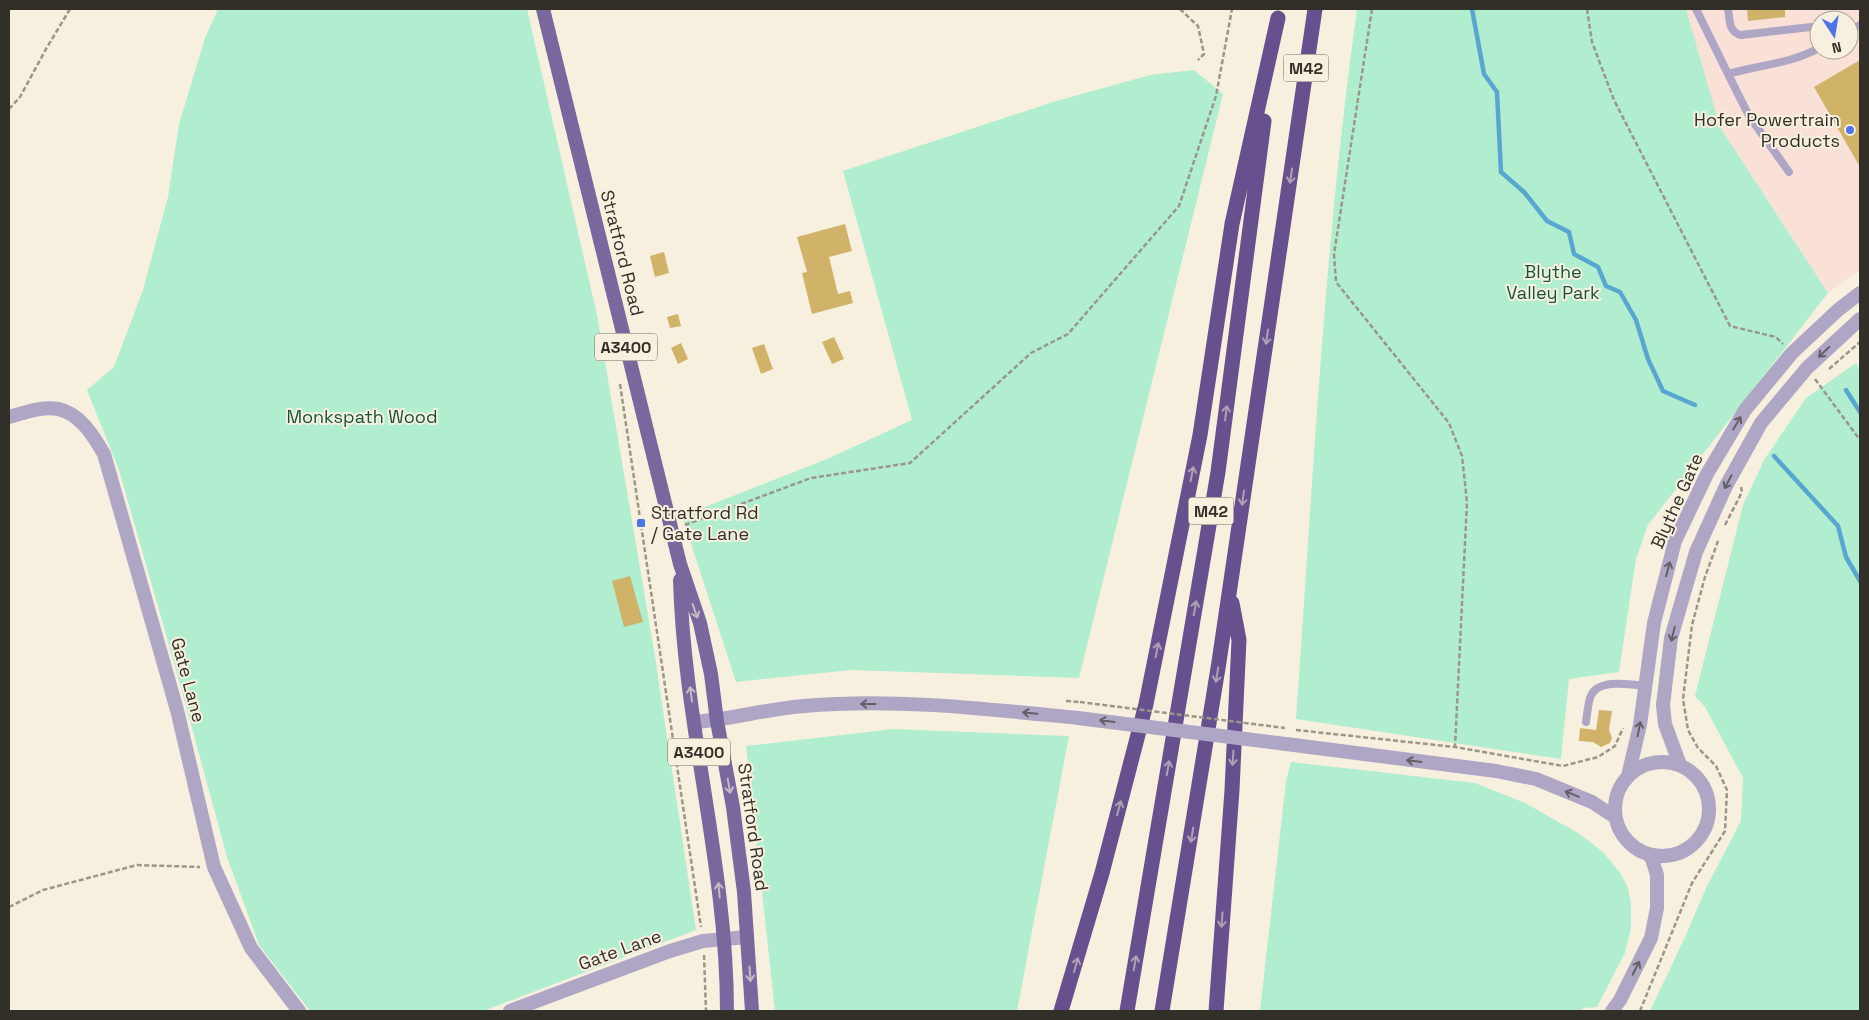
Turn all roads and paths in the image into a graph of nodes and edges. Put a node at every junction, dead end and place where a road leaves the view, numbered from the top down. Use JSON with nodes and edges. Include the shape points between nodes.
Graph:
{"nodes":[{"id":1,"x":70,"y":9,"type":"edge"},
{"id":2,"x":543,"y":9,"type":"edge"},
{"id":3,"x":1180,"y":9,"type":"edge"},
{"id":4,"x":1232,"y":9,"type":"edge"},
{"id":5,"x":1315,"y":9,"type":"edge"},
{"id":6,"x":1372,"y":9,"type":"edge"},
{"id":7,"x":1587,"y":9,"type":"edge"},
{"id":8,"x":1696,"y":9,"type":"edge"},
{"id":9,"x":1728,"y":9,"type":"edge"},
{"id":10,"x":1278,"y":13,"type":"edge"},
{"id":11,"x":1809,"y":28,"type":"edge"},
{"id":12,"x":1809,"y":53,"type":"edge"},
{"id":13,"x":1198,"y":60,"type":"dead end"},
{"id":14,"x":1728,"y":74,"type":"junction"},
{"id":15,"x":9,"y":109,"type":"edge"},
{"id":16,"x":1789,"y":172,"type":"dead end"},
{"id":17,"x":1860,"y":293,"type":"edge"},
{"id":18,"x":1860,"y":319,"type":"edge"},
{"id":19,"x":1860,"y":342,"type":"edge"},
{"id":20,"x":1792,"y":354,"type":"junction"},
{"id":21,"x":1807,"y":368,"type":"junction"},
{"id":22,"x":619,"y":378,"type":"dead end"},
{"id":23,"x":1816,"y":380,"type":"junction"},
{"id":24,"x":1810,"y":384,"type":"dead end"},
{"id":25,"x":9,"y":416,"type":"edge"},
{"id":26,"x":1860,"y":440,"type":"edge"},
{"id":27,"x":1740,"y":480,"type":"dead end"},
{"id":28,"x":1724,"y":528,"type":"dead end"},
{"id":29,"x":672,"y":530,"type":"junction"},
{"id":30,"x":1720,"y":536,"type":"dead end"},
{"id":31,"x":680,"y":564,"type":"junction"},
{"id":32,"x":1229,"y":592,"type":"junction"},
{"id":33,"x":1644,"y":686,"type":"junction"},
{"id":34,"x":1080,"y":702,"type":"dead end"},
{"id":35,"x":717,"y":720,"type":"junction"},
{"id":36,"x":1625,"y":721,"type":"dead end"},
{"id":37,"x":695,"y":722,"type":"junction"},
{"id":38,"x":1586,"y":722,"type":"dead end"},
{"id":39,"x":1455,"y":747,"type":"junction"},
{"id":40,"x":1680,"y":765,"type":"junction"},
{"id":41,"x":1628,"y":776,"type":"junction"},
{"id":42,"x":1615,"y":817,"type":"junction"},
{"id":43,"x":1648,"y":854,"type":"junction"},
{"id":44,"x":214,"y":867,"type":"junction"},
{"id":45,"x":9,"y":907,"type":"edge"},
{"id":46,"x":747,"y":937,"type":"junction"},
{"id":47,"x":724,"y":938,"type":"junction"},
{"id":48,"x":703,"y":941,"type":"junction"},
{"id":49,"x":300,"y":1011,"type":"edge"},
{"id":50,"x":510,"y":1011,"type":"edge"},
{"id":51,"x":706,"y":1011,"type":"edge"},
{"id":52,"x":727,"y":1011,"type":"edge"},
{"id":53,"x":752,"y":1011,"type":"edge"},
{"id":54,"x":1061,"y":1011,"type":"edge"},
{"id":55,"x":1127,"y":1011,"type":"edge"},
{"id":56,"x":1162,"y":1011,"type":"edge"},
{"id":57,"x":1216,"y":1011,"type":"edge"},
{"id":58,"x":1612,"y":1011,"type":"edge"},
{"id":59,"x":1640,"y":1011,"type":"edge"}],
"edges":[{"from":1,"to":15,"type":"path","via":[[20,97]]},
{"from":2,"to":29,"type":"main road","name":"Stratford Road","number":"A3400"},
{"from":3,"to":13,"type":"path","via":[[1198,26],[1204,54]]},
{"from":4,"to":29,"type":"path","via":[[1216,96],[1179,206],[1068,334],[1031,353],[910,463],[810,478]]},
{"from":5,"to":32,"type":"highway","number":"M42","one_way":true},
{"from":6,"to":39,"type":"path","via":[[1334,254],[1336,282],[1449,423],[1462,456],[1467,502]]},
{"from":7,"to":20,"type":"path","via":[[1592,42],[1614,100],[1730,326],[1776,337]]},
{"from":8,"to":14,"type":"lane"},
{"from":9,"to":11,"type":"lane","via":[[1730,27],[1736,34]]},
{"from":54,"to":10,"type":"highway","one_way":true,"via":[[1102,873],[1146,704],[1200,434],[1232,224]]},
{"from":55,"to":10,"type":"highway","number":"M42","one_way":true,"via":[[1218,472]]},
{"from":12,"to":14,"type":"lane"},
{"from":14,"to":16,"type":"lane","via":[[1749,116]]},
{"from":17,"to":20,"type":"street","name":"Blythe Gate"},
{"from":18,"to":21,"type":"street","one_way":true},
{"from":19,"to":23,"type":"path"},
{"from":33,"to":20,"type":"street","name":"Blythe Gate","one_way":true,"via":[[1654,623],[1675,541],[1707,474],[1745,410]]},
{"from":21,"to":23,"type":"path"},
{"from":21,"to":40,"type":"street","one_way":true,"via":[[1761,422],[1726,486],[1696,552],[1671,638],[1663,705],[1664,724]]},
{"from":22,"to":48,"type":"path"},
{"from":23,"to":24,"type":"path"},
{"from":23,"to":26,"type":"path"},
{"from":25,"to":44,"type":"street","name":"Gate Lane","via":[[40,409],[59,409],[72,415],[90,431],[104,454],[177,710]]},
{"from":27,"to":28,"type":"path","via":[[1742,492]]},
{"from":29,"to":31,"type":"main road","name":"Stratford Road","number":"A3400"},
{"from":30,"to":59,"type":"path","via":[[1692,625],[1683,700],[1688,730],[1698,748],[1716,766],[1727,790],[1725,831],[1692,883]]},
{"from":31,"to":35,"type":"main road","name":"Stratford Road","number":"A3400","one_way":true,"via":[[700,623]]},
{"from":37,"to":31,"type":"main road","name":"Stratford Road","number":"A3400","one_way":true,"via":[[682,628]]},
{"from":32,"to":56,"type":"highway","number":"M42","one_way":true},
{"from":32,"to":57,"type":"highway","one_way":true,"via":[[1239,640]]},
{"from":33,"to":38,"type":"lane","via":[[1608,684],[1595,689],[1590,697]]},
{"from":41,"to":33,"type":"street","name":"Blythe Gate","one_way":true,"via":[[1640,725]]},
{"from":34,"to":39,"type":"path","bridge":true},
{"from":35,"to":37,"type":"street"},
{"from":42,"to":35,"type":"street","one_way":true,"bridge":true,"via":[[1592,802],[1536,779],[1496,770],[1078,718],[930,704],[855,704],[803,706]]},
{"from":35,"to":46,"type":"main road","name":"Stratford Road","number":"A3400","one_way":true,"via":[[734,817]]},
{"from":36,"to":39,"type":"path","via":[[1615,746],[1598,758],[1563,766]]},
{"from":47,"to":37,"type":"main road","name":"Stratford Road","number":"A3400","one_way":true,"via":[[718,872]]},
{"from":40,"to":41,"type":"street","via":[[1652,763]]},
{"from":40,"to":43,"type":"street","via":[[1702,783],[1708,796],[1706,825],[1700,838],[1689,848],[1676,854]]},
{"from":41,"to":42,"type":"street","via":[[1615,802]]},
{"from":42,"to":43,"type":"street","via":[[1626,840]]},
{"from":58,"to":43,"type":"street","one_way":true,"via":[[1651,938],[1657,908],[1657,875]]},
{"from":44,"to":45,"type":"path","via":[[136,865],[43,890]]},
{"from":44,"to":49,"type":"street","name":"Gate Lane","via":[[251,948]]},
{"from":46,"to":47,"type":"street","name":"Gate Lane"},
{"from":46,"to":53,"type":"main road","name":"Stratford Road","number":"A3400","one_way":true},
{"from":47,"to":48,"type":"street","name":"Gate Lane"},
{"from":47,"to":52,"type":"main road","name":"Stratford Road","number":"A3400"},
{"from":48,"to":50,"type":"street","name":"Gate Lane","via":[[670,950]]},
{"from":48,"to":51,"type":"path"}]}
